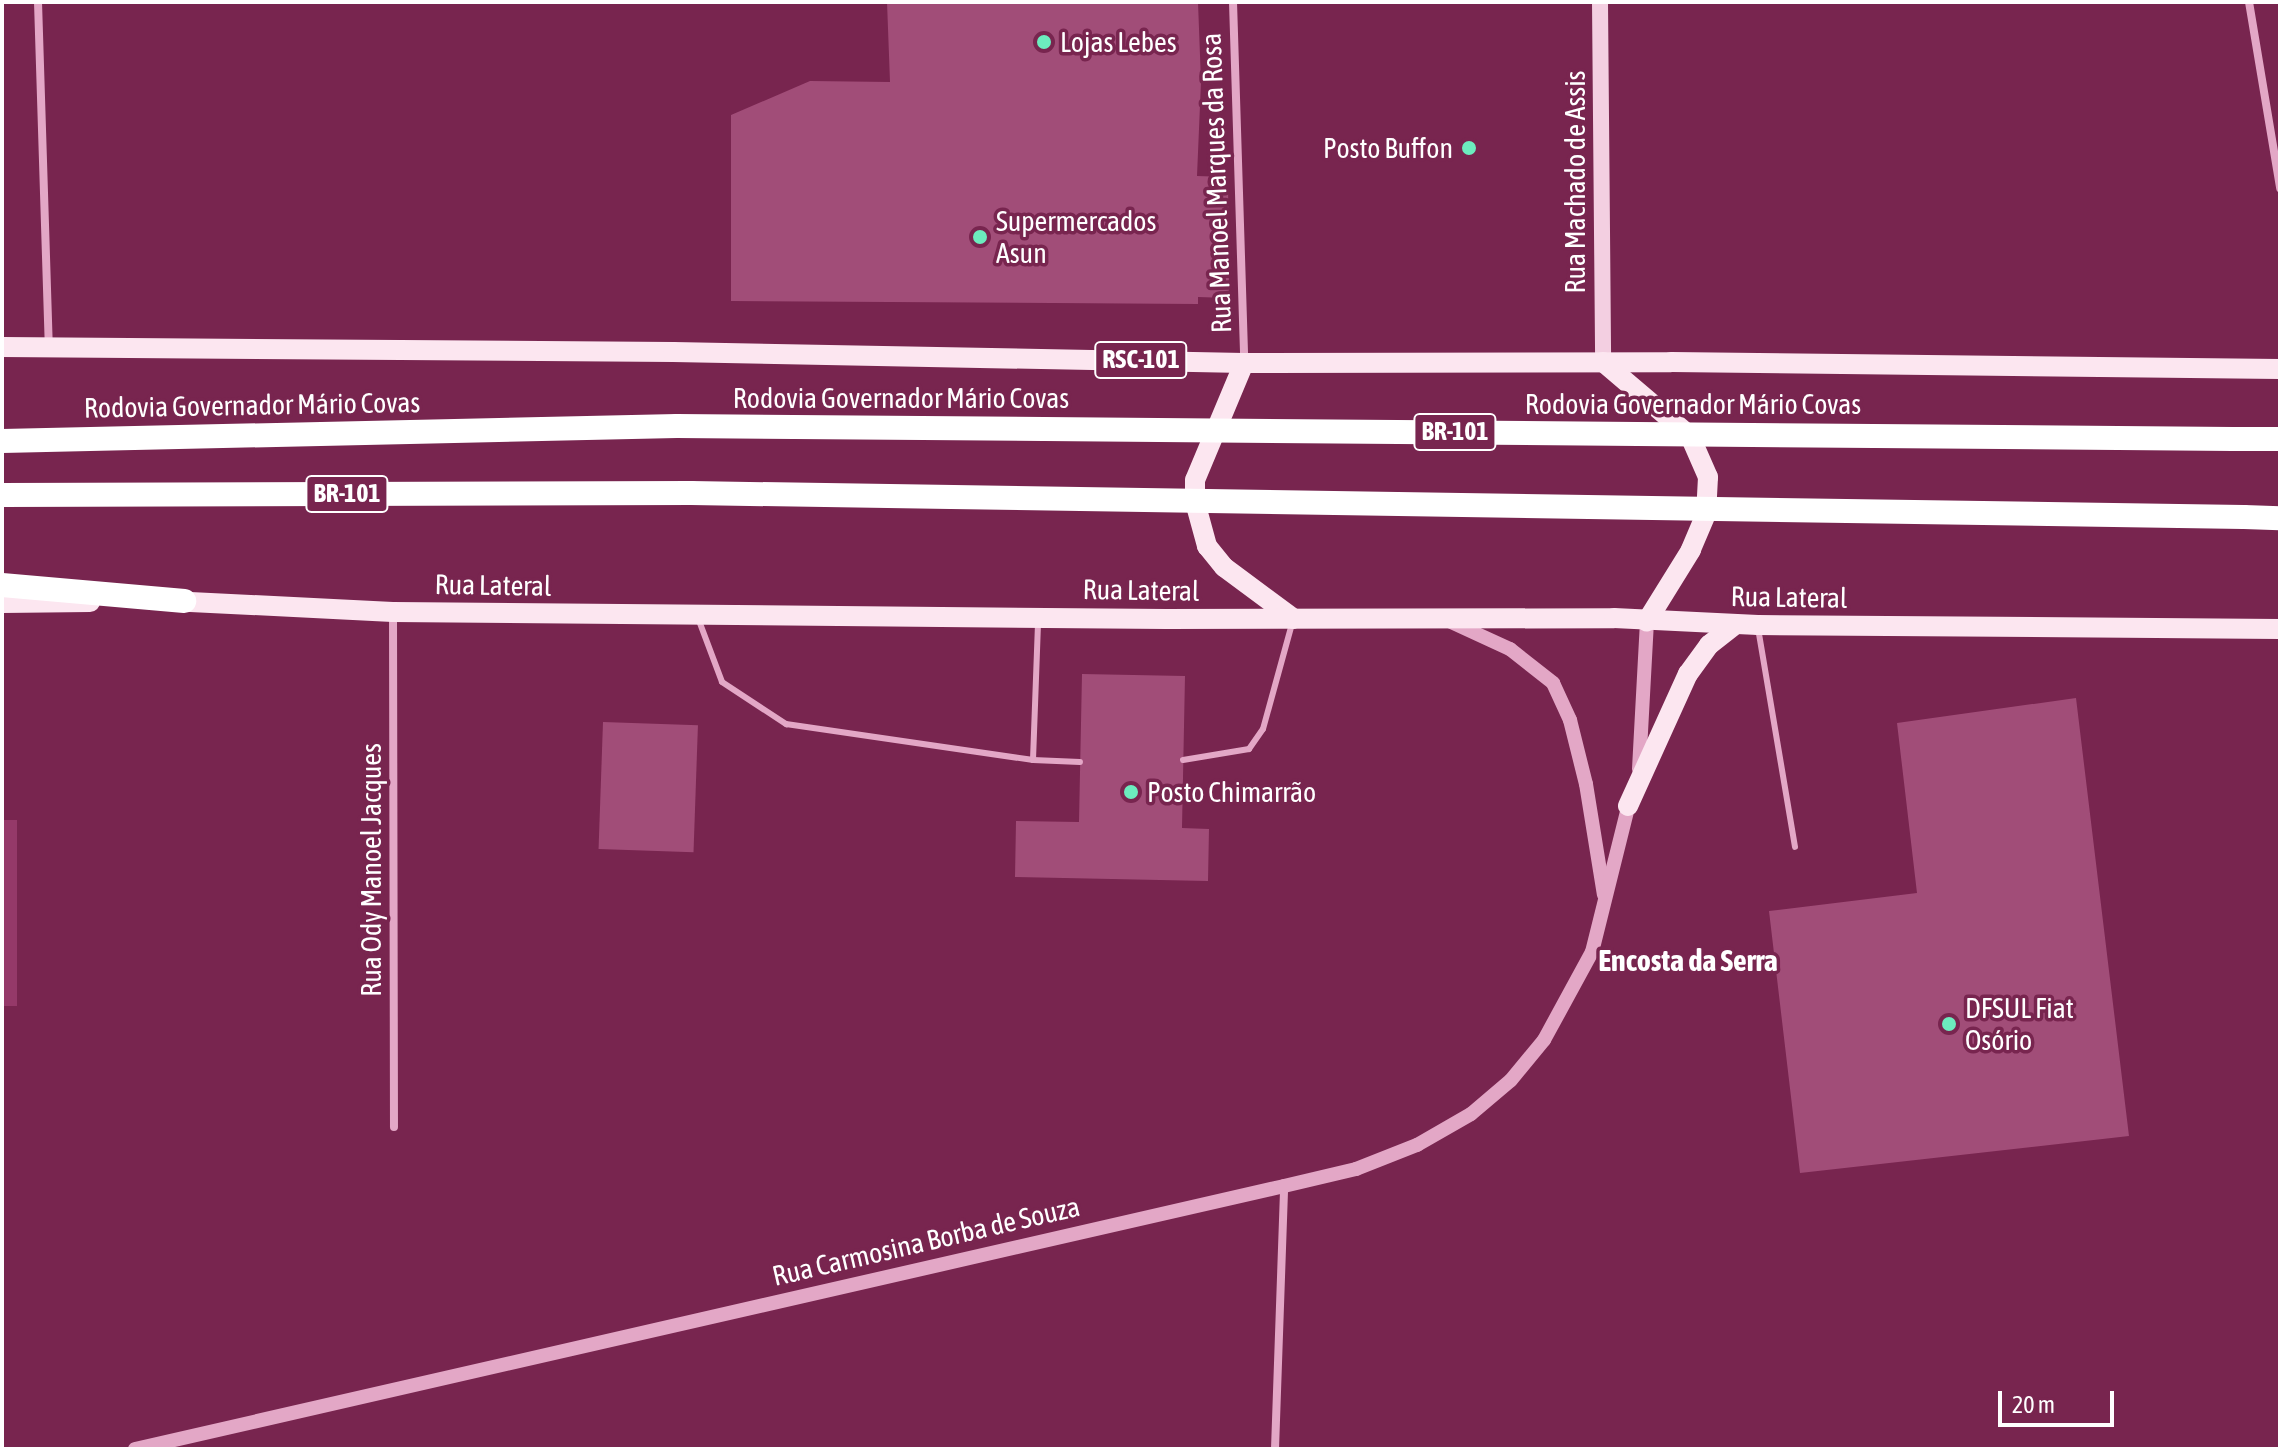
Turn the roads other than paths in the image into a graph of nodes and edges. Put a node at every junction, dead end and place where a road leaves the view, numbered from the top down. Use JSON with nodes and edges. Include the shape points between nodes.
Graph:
{"nodes":[{"id":1,"x":38,"y":2,"type":"edge"},
{"id":2,"x":1233,"y":2,"type":"edge"},
{"id":3,"x":1600,"y":2,"type":"edge"},
{"id":4,"x":2249,"y":2,"type":"edge"},
{"id":5,"x":2280,"y":188,"type":"edge"},
{"id":6,"x":2,"y":347,"type":"edge"},
{"id":7,"x":49,"y":348,"type":"junction"},
{"id":8,"x":1603,"y":362,"type":"junction"},
{"id":9,"x":1244,"y":363,"type":"junction"},
{"id":10,"x":2280,"y":369,"type":"edge"},
{"id":11,"x":2280,"y":439,"type":"edge"},
{"id":12,"x":2,"y":441,"type":"edge"},
{"id":13,"x":2,"y":495,"type":"edge"},
{"id":14,"x":2280,"y":518,"type":"edge"},
{"id":15,"x":2,"y":585,"type":"edge"},
{"id":16,"x":184,"y":601,"type":"junction"},
{"id":17,"x":2,"y":603,"type":"edge"},
{"id":18,"x":393,"y":612,"type":"junction"},
{"id":19,"x":697,"y":615,"type":"junction"},
{"id":20,"x":1039,"y":616,"type":"junction"},
{"id":21,"x":1444,"y":618,"type":"junction"},
{"id":22,"x":1294,"y":619,"type":"junction"},
{"id":23,"x":1647,"y":621,"type":"junction"},
{"id":24,"x":1736,"y":624,"type":"junction"},
{"id":25,"x":1758,"y":625,"type":"junction"},
{"id":26,"x":2280,"y":629,"type":"edge"},
{"id":27,"x":1033,"y":760,"type":"junction"},
{"id":28,"x":1183,"y":760,"type":"dead end"},
{"id":29,"x":1080,"y":762,"type":"dead end"},
{"id":30,"x":1628,"y":806,"type":"junction"},
{"id":31,"x":1795,"y":847,"type":"dead end"},
{"id":32,"x":1605,"y":903,"type":"junction"},
{"id":33,"x":394,"y":1127,"type":"dead end"},
{"id":34,"x":1284,"y":1186,"type":"junction"},
{"id":35,"x":135,"y":1449,"type":"edge"},
{"id":36,"x":1275,"y":1449,"type":"edge"}],
"edges":[{"from":1,"to":7,"type":"street"},
{"from":2,"to":9,"type":"street","name":"Rua Manoel Marques da Rosa"},
{"from":3,"to":8,"type":"main road","name":"Rua Machado de Assis"},
{"from":4,"to":5,"type":"street"},
{"from":6,"to":7,"type":"main road","number":"RSC-101"},
{"from":7,"to":9,"type":"main road","number":"RSC-101"},
{"from":8,"to":9,"type":"main road","number":"RSC-101"},
{"from":8,"to":10,"type":"main road","number":"RSC-101"},
{"from":8,"to":23,"type":"main road","via":[[1690,436],[1708,477],[1706,514],[1691,550]]},
{"from":9,"to":22,"type":"main road","via":[[1195,480],[1195,502],[1207,546],[1224,567]]},
{"from":11,"to":12,"type":"highway","name":"Rodovia Governador Mário Covas","number":"BR-101","bridge":true,"via":[[677,426]]},
{"from":13,"to":14,"type":"highway","number":"BR-101","bridge":true,"via":[[691,493]]},
{"from":15,"to":16,"type":"highway"},
{"from":16,"to":17,"type":"main road","name":"Rua Lateral"},
{"from":16,"to":18,"type":"main road","name":"Rua Lateral"},
{"from":18,"to":19,"type":"main road","name":"Rua Lateral"},
{"from":18,"to":33,"type":"street","name":"Rua Ody Manoel Jacques"},
{"from":19,"to":20,"type":"main road","name":"Rua Lateral"},
{"from":19,"to":27,"type":"lane","via":[[722,682],[786,724]]},
{"from":20,"to":22,"type":"main road","name":"Rua Lateral"},
{"from":20,"to":27,"type":"lane"},
{"from":21,"to":22,"type":"main road","name":"Rua Lateral"},
{"from":21,"to":23,"type":"main road","name":"Rua Lateral"},
{"from":21,"to":32,"type":"street","via":[[1510,649],[1553,683],[1570,720],[1583,771]]},
{"from":22,"to":28,"type":"lane","via":[[1263,729],[1249,749]]},
{"from":23,"to":24,"type":"main road","name":"Rua Lateral"},
{"from":23,"to":30,"type":"street","name":"Rua Carmosina Borba de Souza","via":[[1641,759]]},
{"from":24,"to":25,"type":"main road","name":"Rua Lateral"},
{"from":24,"to":30,"type":"main road","via":[[1709,645],[1688,674]]},
{"from":25,"to":26,"type":"main road","name":"Rua Lateral"},
{"from":25,"to":31,"type":"lane"},
{"from":27,"to":29,"type":"lane"},
{"from":30,"to":32,"type":"street","name":"Rua Carmosina Borba de Souza"},
{"from":32,"to":34,"type":"street","name":"Rua Carmosina Borba de Souza","via":[[1577,983],[1544,1040],[1511,1080],[1471,1114],[1417,1145],[1356,1169]]},
{"from":34,"to":35,"type":"street","name":"Rua Carmosina Borba de Souza"},
{"from":34,"to":36,"type":"street"}]}
